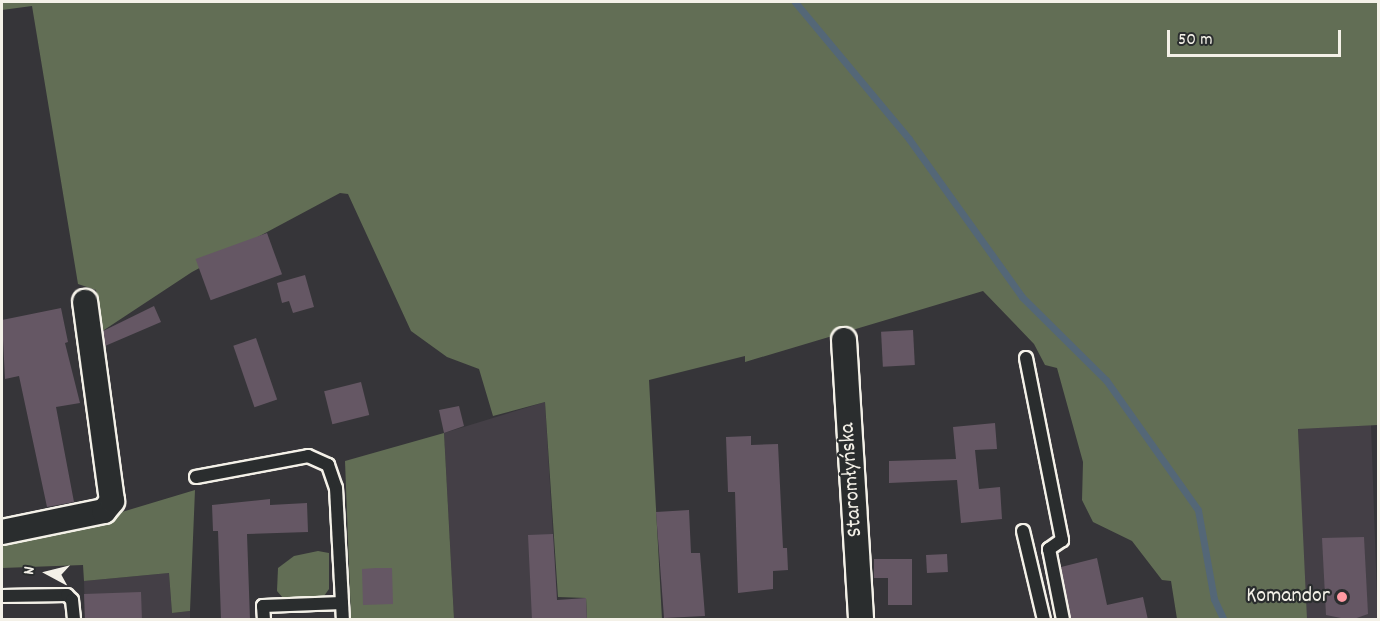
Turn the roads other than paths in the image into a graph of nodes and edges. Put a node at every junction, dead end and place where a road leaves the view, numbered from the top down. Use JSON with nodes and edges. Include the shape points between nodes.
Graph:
{"nodes":[{"id":1,"x":85,"y":302,"type":"dead end"},
{"id":2,"x":844,"y":340,"type":"dead end"},
{"id":3,"x":1026,"y":358,"type":"dead end"},
{"id":4,"x":196,"y":477,"type":"dead end"},
{"id":5,"x":1023,"y":531,"type":"dead end"},
{"id":6,"x":2,"y":532,"type":"edge"},
{"id":7,"x":2,"y":596,"type":"edge"},
{"id":8,"x":342,"y":603,"type":"junction"},
{"id":9,"x":74,"y":620,"type":"edge"},
{"id":10,"x":264,"y":620,"type":"edge"},
{"id":11,"x":343,"y":620,"type":"edge"},
{"id":12,"x":861,"y":620,"type":"edge"},
{"id":13,"x":1044,"y":620,"type":"edge"},
{"id":14,"x":1063,"y":620,"type":"edge"}],
"edges":[{"from":1,"to":6,"type":"street","via":[[112,501],[104,511]]},
{"from":2,"to":12,"type":"street","name":"Staromłyńska"},
{"from":3,"to":14,"type":"lane","via":[[1062,540],[1049,549]]},
{"from":4,"to":8,"type":"lane","via":[[308,456],[328,465],[336,488]]},
{"from":5,"to":13,"type":"lane"},
{"from":7,"to":9,"type":"lane","via":[[67,595],[72,600]]},
{"from":8,"to":10,"type":"lane","via":[[263,606]]},
{"from":8,"to":11,"type":"lane"}]}
